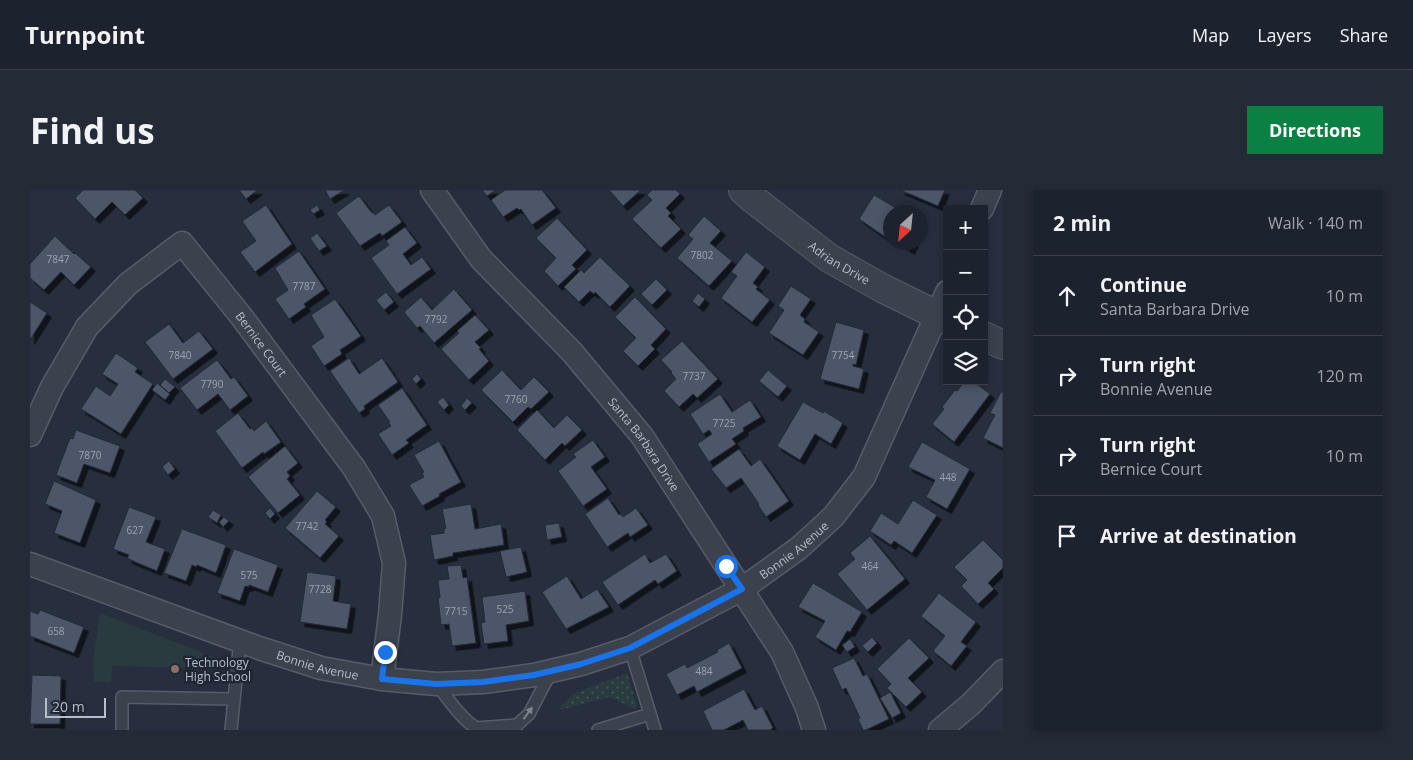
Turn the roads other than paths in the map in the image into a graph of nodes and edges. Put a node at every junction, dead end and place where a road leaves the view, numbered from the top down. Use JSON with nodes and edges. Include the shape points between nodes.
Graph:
{"nodes":[{"id":1,"x":432,"y":190,"type":"edge"},
{"id":2,"x":743,"y":190,"type":"edge"},
{"id":3,"x":990,"y":190,"type":"edge"},
{"id":4,"x":984,"y":205,"type":"edge"},
{"id":5,"x":943,"y":309,"type":"edge"},
{"id":6,"x":943,"y":311,"type":"edge"},
{"id":7,"x":988,"y":338,"type":"edge"},
{"id":8,"x":1003,"y":345,"type":"edge"},
{"id":9,"x":30,"y":435,"type":"edge"},
{"id":10,"x":30,"y":564,"type":"edge"},
{"id":11,"x":742,"y":589,"type":"junction"},
{"id":12,"x":240,"y":640,"type":"junction"},
{"id":13,"x":630,"y":648,"type":"junction"},
{"id":14,"x":552,"y":670,"type":"junction"},
{"id":15,"x":1003,"y":671,"type":"edge"},
{"id":16,"x":382,"y":679,"type":"junction"},
{"id":17,"x":436,"y":684,"type":"junction"},
{"id":18,"x":234,"y":699,"type":"junction"},
{"id":19,"x":650,"y":714,"type":"junction"},
{"id":20,"x":122,"y":730,"type":"edge"},
{"id":21,"x":231,"y":730,"type":"edge"},
{"id":22,"x":598,"y":730,"type":"edge"},
{"id":23,"x":655,"y":730,"type":"edge"},
{"id":24,"x":814,"y":730,"type":"edge"},
{"id":25,"x":940,"y":730,"type":"edge"}],
"edges":[{"from":1,"to":11,"type":"street","name":"Santa Barbara Drive","via":[[481,259],[572,352],[642,436]]},
{"from":2,"to":5,"type":"street","name":"Adrian Drive","via":[[829,258],[882,288]]},
{"from":3,"to":4,"type":"street"},
{"from":6,"to":11,"type":"street","name":"Bonnie Avenue","via":[[864,477],[833,517],[799,548]]},
{"from":7,"to":8,"type":"street"},
{"from":9,"to":16,"type":"street","name":"Bernice Court","via":[[52,387],[88,327],[128,284],[182,244],[241,316],[354,468],[383,516],[394,563]]},
{"from":10,"to":12,"type":"street","name":"Bonnie Avenue"},
{"from":11,"to":13,"type":"street","name":"Bonnie Avenue"},
{"from":11,"to":24,"type":"street","name":"Santa Barbara Drive","via":[[782,652]]},
{"from":12,"to":16,"type":"street","name":"Bonnie Avenue","via":[[321,668]]},
{"from":12,"to":18,"type":"lane"},
{"from":13,"to":14,"type":"street","name":"Bonnie Avenue"},
{"from":13,"to":19,"type":"lane"},
{"from":14,"to":17,"type":"street","name":"Bonnie Avenue","via":[[483,682]]},
{"from":17,"to":14,"type":"lane","one_way":true,"via":[[460,715],[476,728],[517,725],[529,714]]},
{"from":15,"to":25,"type":"street","via":[[972,704]]},
{"from":16,"to":17,"type":"street","name":"Bonnie Avenue"},
{"from":18,"to":20,"type":"lane","via":[[122,697]]},
{"from":18,"to":21,"type":"lane"},
{"from":19,"to":22,"type":"lane"},
{"from":19,"to":23,"type":"lane"}]}
